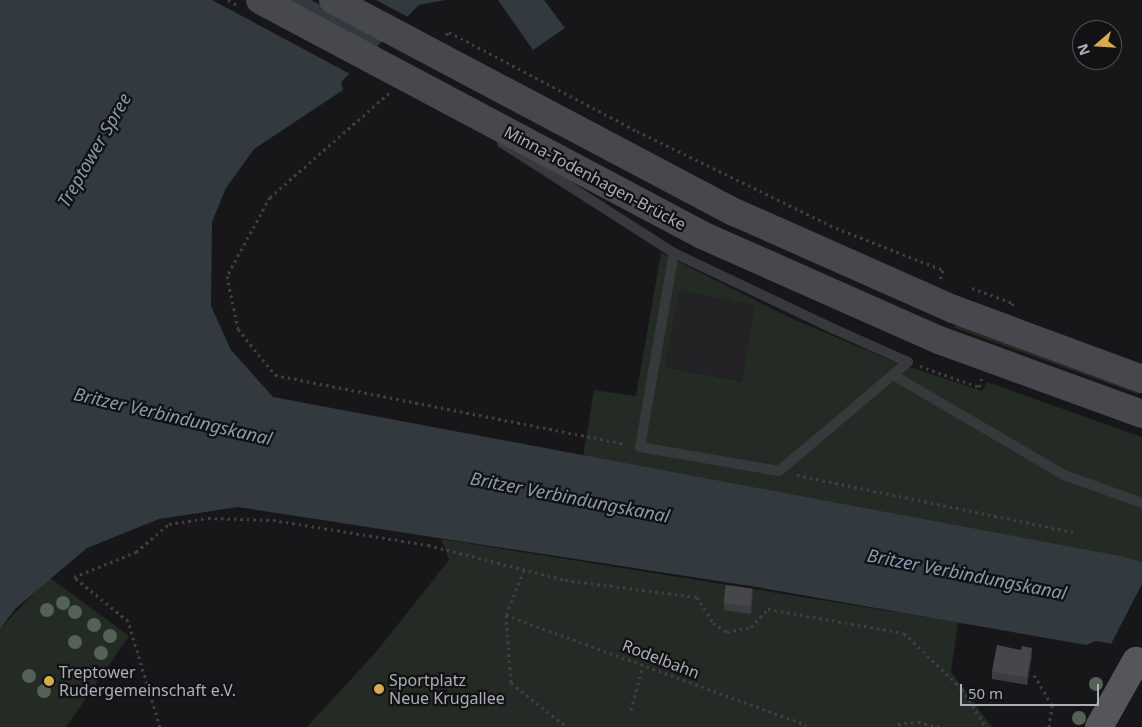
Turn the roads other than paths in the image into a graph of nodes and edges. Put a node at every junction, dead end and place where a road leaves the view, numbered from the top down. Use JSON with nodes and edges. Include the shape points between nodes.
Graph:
{"nodes":[{"id":1,"x":260,"y":0,"type":"edge"},
{"id":2,"x":333,"y":0,"type":"edge"},
{"id":3,"x":404,"y":80,"type":"road end"},
{"id":4,"x":674,"y":253,"type":"junction"},
{"id":5,"x":893,"y":375,"type":"junction"},
{"id":6,"x":1142,"y":379,"type":"edge"},
{"id":7,"x":1142,"y":414,"type":"edge"},
{"id":8,"x":1142,"y":504,"type":"edge"},
{"id":9,"x":1136,"y":661,"type":"dead end"},
{"id":10,"x":1099,"y":727,"type":"edge"}],
"edges":[{"from":1,"to":7,"type":"main road","name":"Minna-Todenhagen-Brücke","bridge":true,"via":[[702,235],[939,340]]},
{"from":2,"to":6,"type":"main road","bridge":true,"via":[[734,212],[953,309]]},
{"from":3,"to":4,"type":"lane"},
{"from":4,"to":5,"type":"lane","via":[[908,362]]},
{"from":4,"to":5,"type":"lane","via":[[640,447],[779,471]]},
{"from":5,"to":8,"type":"lane","via":[[1064,475]]},
{"from":9,"to":10,"type":"main road"}]}
